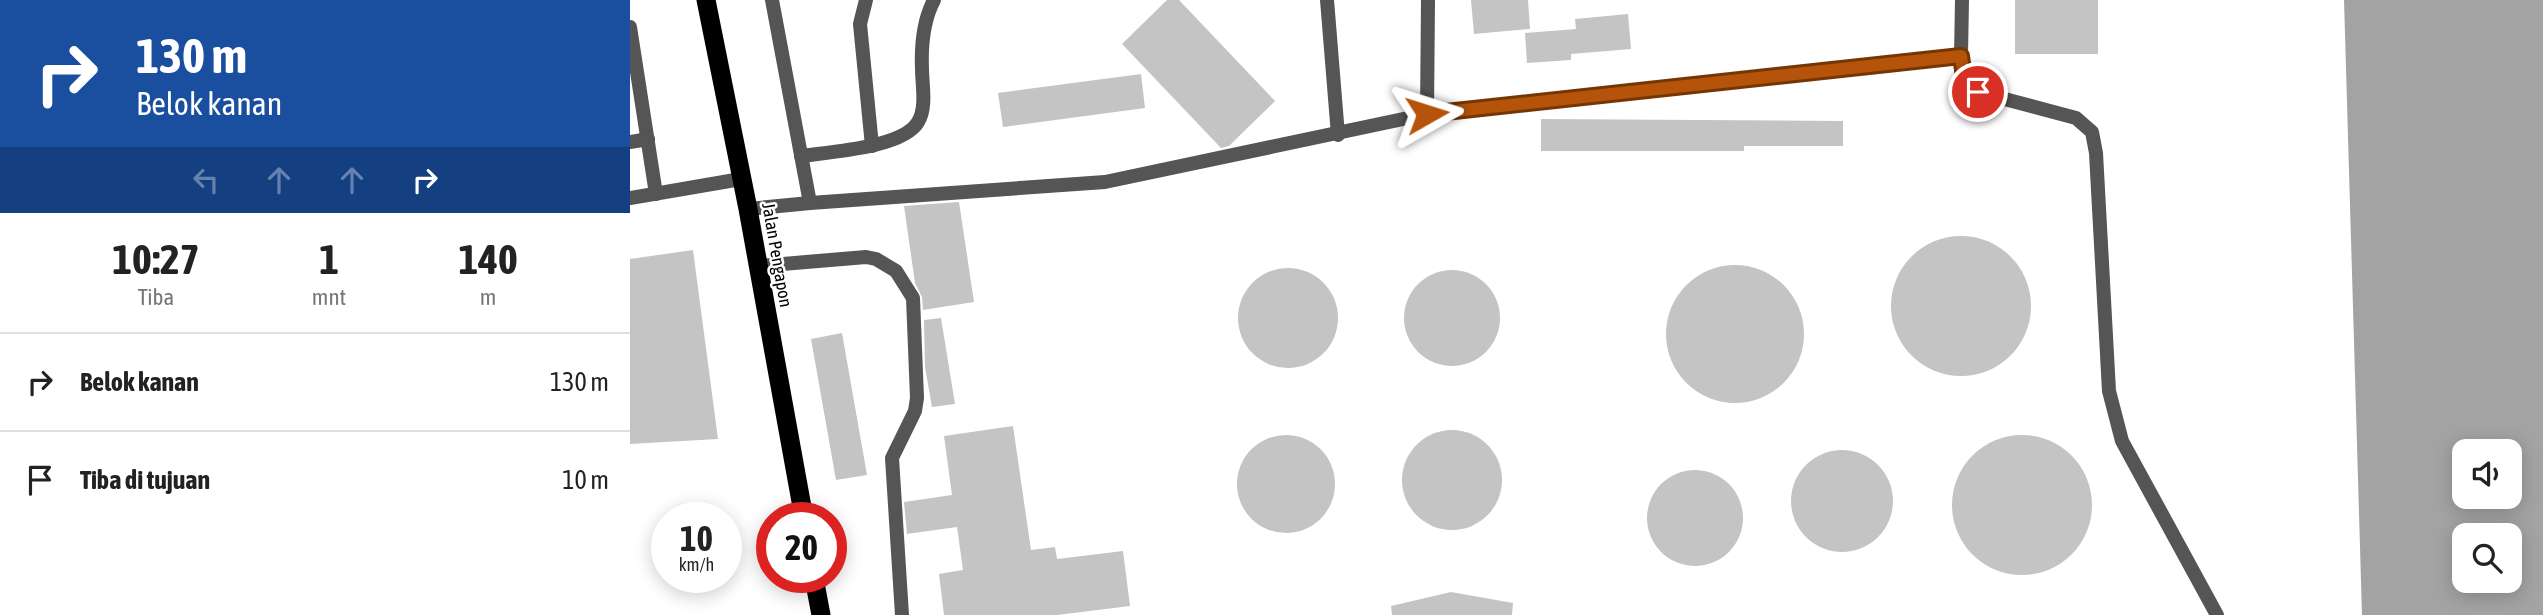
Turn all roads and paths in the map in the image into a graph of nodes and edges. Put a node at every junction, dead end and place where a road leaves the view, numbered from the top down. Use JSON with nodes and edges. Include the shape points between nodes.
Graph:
{"nodes":[{"id":1,"x":706,"y":0,"type":"edge"},
{"id":2,"x":772,"y":0,"type":"edge"},
{"id":3,"x":866,"y":0,"type":"edge"},
{"id":4,"x":934,"y":0,"type":"edge"},
{"id":5,"x":1327,"y":0,"type":"edge"},
{"id":6,"x":1428,"y":0,"type":"edge"},
{"id":7,"x":1962,"y":0,"type":"edge"},
{"id":8,"x":630,"y":27,"type":"edge"},
{"id":9,"x":1961,"y":56,"type":"junction"},
{"id":10,"x":1427,"y":114,"type":"junction"},
{"id":11,"x":1338,"y":135,"type":"junction"},
{"id":12,"x":648,"y":139,"type":"junction"},
{"id":13,"x":630,"y":142,"type":"edge"},
{"id":14,"x":872,"y":146,"type":"junction"},
{"id":15,"x":801,"y":156,"type":"junction"},
{"id":16,"x":741,"y":179,"type":"junction"},
{"id":17,"x":656,"y":194,"type":"junction"},
{"id":18,"x":630,"y":198,"type":"edge"},
{"id":19,"x":810,"y":203,"type":"junction"},
{"id":20,"x":748,"y":209,"type":"junction"},
{"id":21,"x":758,"y":266,"type":"junction"},
{"id":22,"x":801,"y":502,"type":"edge"},
{"id":23,"x":817,"y":593,"type":"edge"},
{"id":24,"x":821,"y":615,"type":"edge"},
{"id":25,"x":902,"y":615,"type":"edge"},
{"id":26,"x":2217,"y":615,"type":"edge"}],
"edges":[{"from":1,"to":16,"type":"highway","name":"Jalan Pengapon"},
{"from":2,"to":15,"type":"lane"},
{"from":3,"to":14,"type":"lane","via":[[860,24]]},
{"from":4,"to":14,"type":"lane","via":[[923,32],[923,104],[918,122],[906,134]]},
{"from":5,"to":11,"type":"lane"},
{"from":6,"to":10,"type":"lane"},
{"from":7,"to":9,"type":"lane"},
{"from":8,"to":12,"type":"lane"},
{"from":9,"to":10,"type":"lane"},
{"from":9,"to":26,"type":"lane","via":[[1965,84],[1978,92],[2076,118],[2092,132],[2109,391],[2116,419],[2132,460]]},
{"from":10,"to":11,"type":"lane"},
{"from":11,"to":19,"type":"lane","via":[[1105,182]]},
{"from":12,"to":13,"type":"lane"},
{"from":12,"to":17,"type":"lane"},
{"from":14,"to":15,"type":"lane"},
{"from":15,"to":19,"type":"lane"},
{"from":16,"to":17,"type":"lane"},
{"from":16,"to":20,"type":"highway","name":"Jalan Pengapon"},
{"from":17,"to":18,"type":"lane"},
{"from":19,"to":20,"type":"lane"},
{"from":20,"to":21,"type":"highway","name":"Jalan Pengapon"},
{"from":21,"to":22,"type":"highway","name":"Jalan Pengapon"},
{"from":21,"to":25,"type":"lane","via":[[876,259],[897,271],[913,298],[917,398],[892,458]]},
{"from":23,"to":24,"type":"highway"}]}
